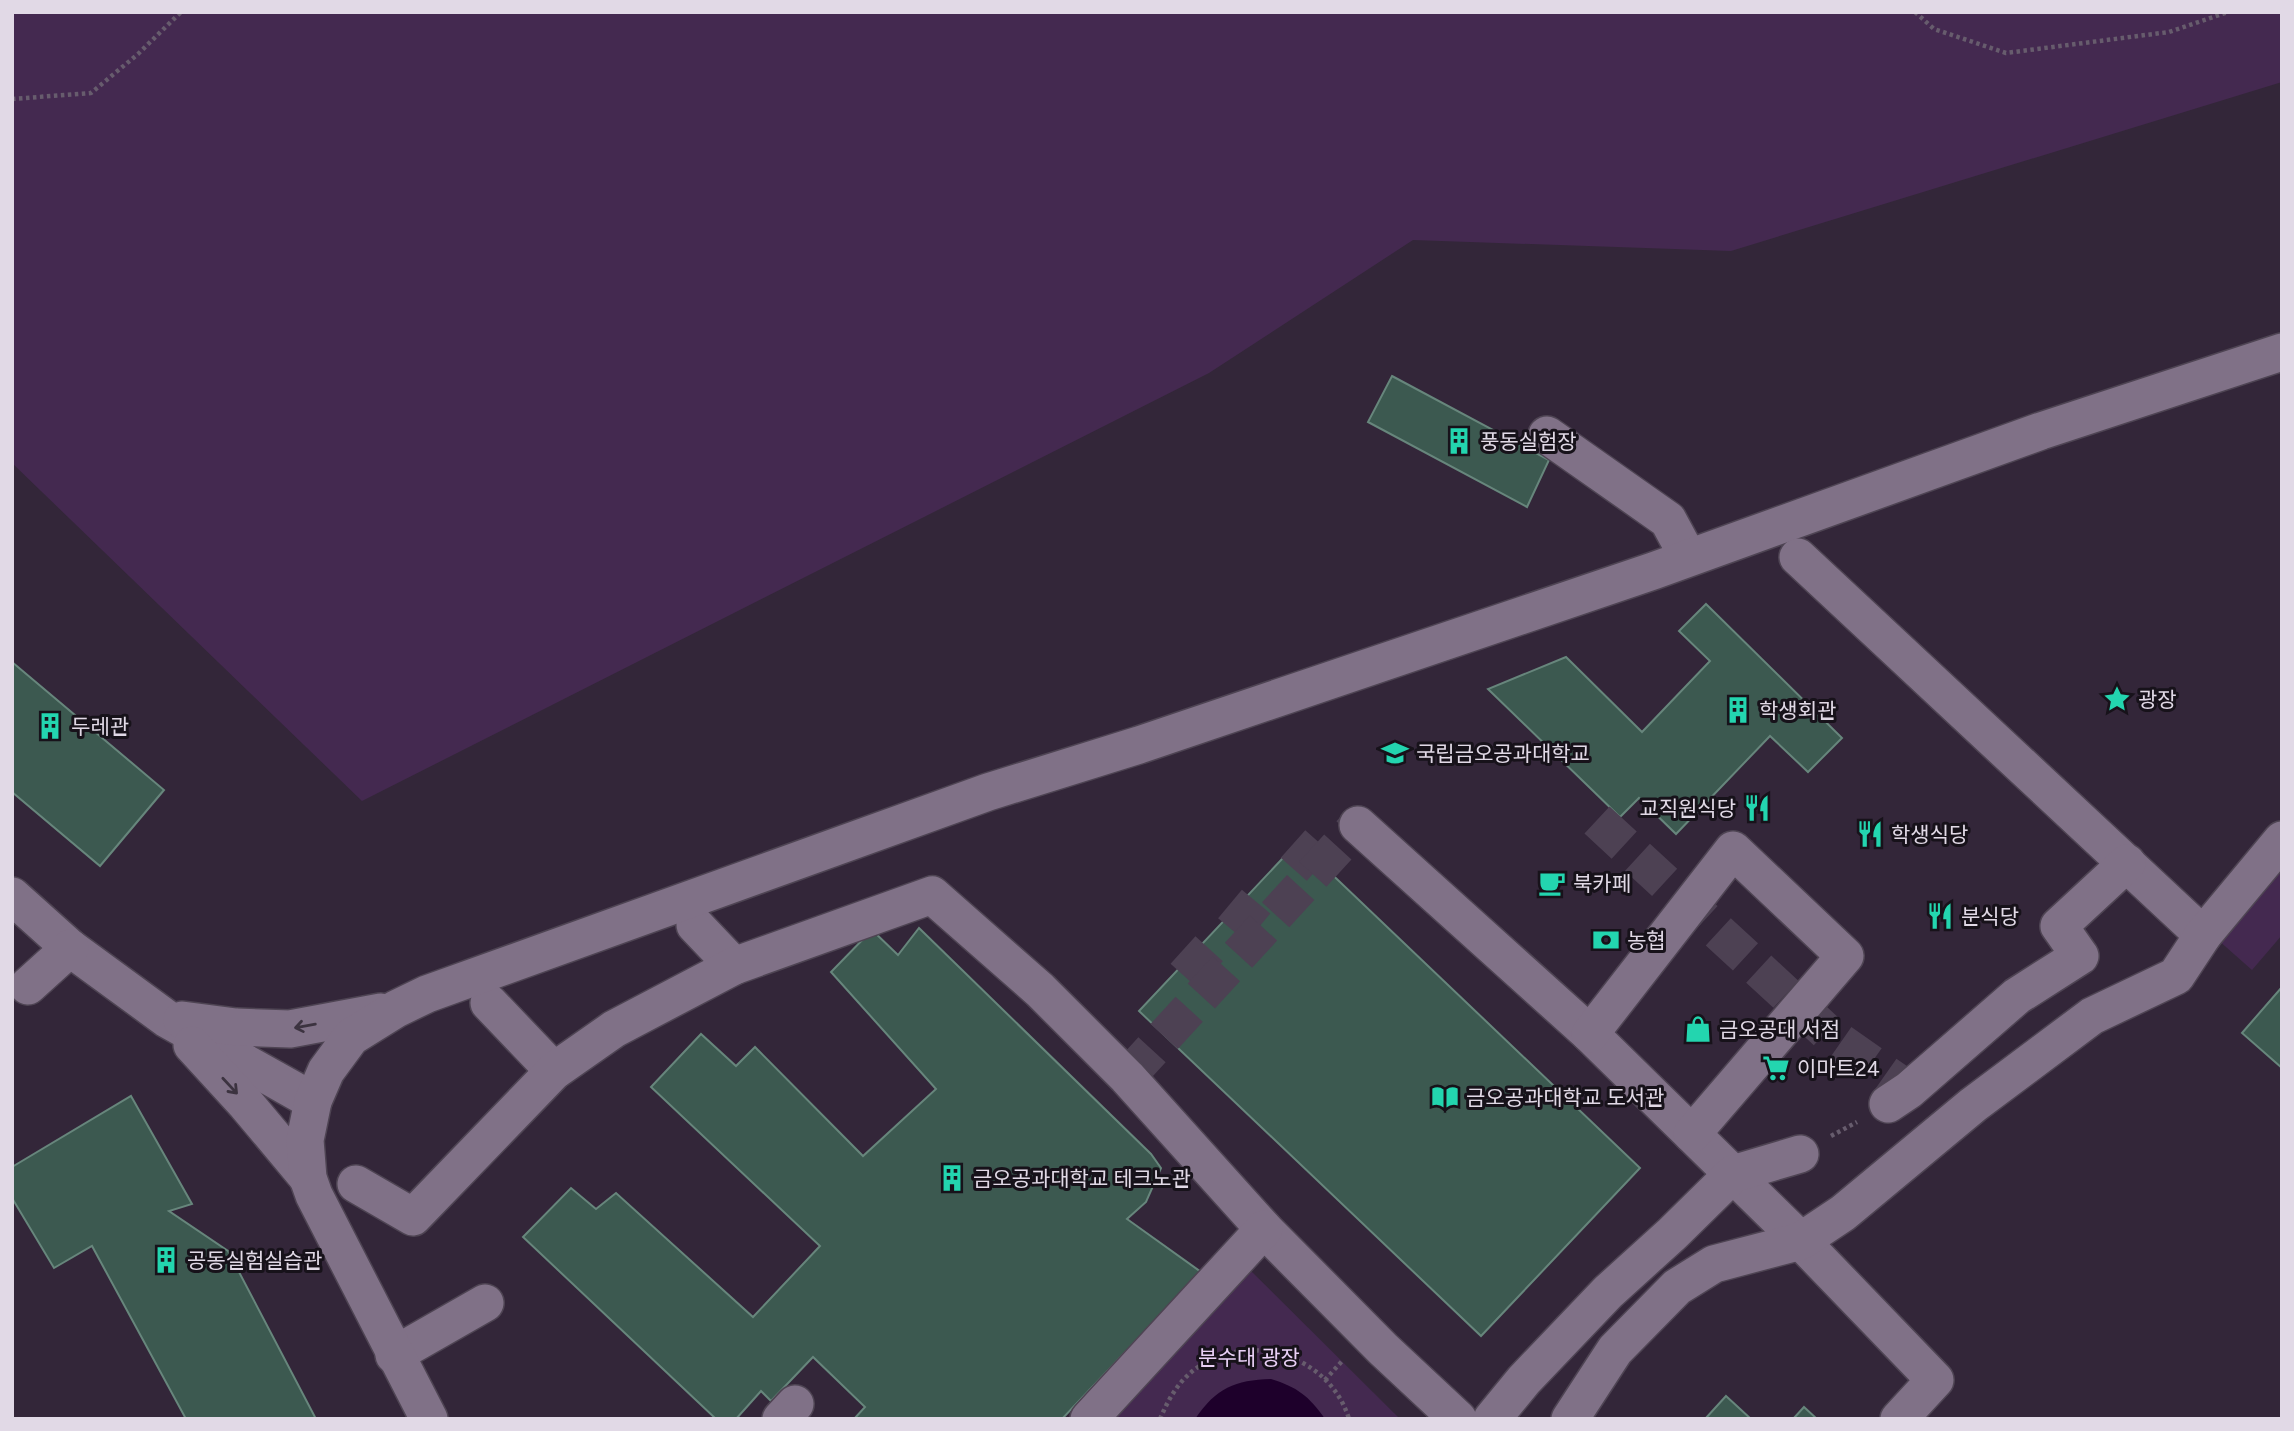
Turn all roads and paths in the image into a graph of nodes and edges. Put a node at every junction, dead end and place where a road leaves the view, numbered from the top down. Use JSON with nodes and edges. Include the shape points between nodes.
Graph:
{"nodes":[{"id":1,"x":181,"y":12,"type":"edge"},
{"id":2,"x":1915,"y":12,"type":"edge"},
{"id":3,"x":2228,"y":12,"type":"edge"},
{"id":4,"x":12,"y":99,"type":"edge"},
{"id":5,"x":2282,"y":352,"type":"edge"},
{"id":6,"x":1547,"y":435,"type":"dead end"},
{"id":7,"x":1688,"y":557,"type":"junction"},
{"id":8,"x":1798,"y":558,"type":"dead end"},
{"id":9,"x":1358,"y":825,"type":"dead end"},
{"id":10,"x":2282,"y":840,"type":"edge"},
{"id":11,"x":2127,"y":863,"type":"junction"},
{"id":12,"x":12,"y":896,"type":"edge"},
{"id":13,"x":695,"y":925,"type":"dead end"},
{"id":14,"x":2203,"y":935,"type":"junction"},
{"id":15,"x":70,"y":948,"type":"junction"},
{"id":16,"x":733,"y":967,"type":"junction"},
{"id":17,"x":28,"y":986,"type":"dead end"},
{"id":18,"x":489,"y":1003,"type":"dead end"},
{"id":19,"x":396,"y":1009,"type":"junction"},
{"id":20,"x":167,"y":1019,"type":"junction"},
{"id":21,"x":1590,"y":1034,"type":"junction"},
{"id":22,"x":1934,"y":1068,"type":"junction"},
{"id":23,"x":554,"y":1071,"type":"junction"},
{"id":24,"x":313,"y":1101,"type":"junction"},
{"id":25,"x":1888,"y":1104,"type":"joint"},
{"id":26,"x":1973,"y":1105,"type":"junction"},
{"id":27,"x":1692,"y":1133,"type":"junction"},
{"id":28,"x":1800,"y":1154,"type":"joint"},
{"id":29,"x":1733,"y":1174,"type":"junction"},
{"id":30,"x":309,"y":1178,"type":"junction"},
{"id":31,"x":356,"y":1184,"type":"dead end"},
{"id":32,"x":1264,"y":1229,"type":"junction"},
{"id":33,"x":1801,"y":1241,"type":"junction"},
{"id":34,"x":485,"y":1303,"type":"dead end"},
{"id":35,"x":394,"y":1355,"type":"junction"},
{"id":36,"x":429,"y":1419,"type":"edge"},
{"id":37,"x":1090,"y":1419,"type":"edge"},
{"id":38,"x":1160,"y":1419,"type":"edge"},
{"id":39,"x":1349,"y":1419,"type":"edge"},
{"id":40,"x":1458,"y":1419,"type":"edge"},
{"id":41,"x":1492,"y":1419,"type":"edge"},
{"id":42,"x":1570,"y":1419,"type":"edge"},
{"id":43,"x":1899,"y":1419,"type":"edge"}],
"edges":[{"from":1,"to":4,"type":"path","via":[[90,93]]},
{"from":2,"to":3,"type":"path","via":[[1934,29],[2006,53],[2169,32]]},
{"from":5,"to":7,"type":"street","via":[[2041,431]]},
{"from":6,"to":7,"type":"street","via":[[1668,520]]},
{"from":7,"to":19,"type":"street","via":[[1139,745],[988,792]]},
{"from":8,"to":11,"type":"street"},
{"from":9,"to":21,"type":"street"},
{"from":10,"to":14,"type":"street"},
{"from":11,"to":14,"type":"street"},
{"from":11,"to":22,"type":"street","via":[[2059,926],[2080,956],[2017,996]]},
{"from":12,"to":15,"type":"street"},
{"from":13,"to":16,"type":"street"},
{"from":14,"to":26,"type":"street","via":[[2176,976],[2092,1016]]},
{"from":15,"to":17,"type":"street"},
{"from":15,"to":20,"type":"street"},
{"from":16,"to":23,"type":"street","via":[[614,1029]]},
{"from":16,"to":32,"type":"street","via":[[932,895],[1040,990],[1117,1067]]},
{"from":18,"to":23,"type":"street"},
{"from":19,"to":20,"type":"street","one_way":true,"via":[[290,1029]]},
{"from":19,"to":24,"type":"street","via":[[351,1037],[326,1071]]},
{"from":20,"to":24,"type":"street"},
{"from":20,"to":30,"type":"street","one_way":true},
{"from":21,"to":27,"type":"street"},
{"from":21,"to":27,"type":"street","via":[[1733,850],[1845,956]]},
{"from":22,"to":25,"type":"street"},
{"from":22,"to":26,"type":"street"},
{"from":23,"to":31,"type":"street","via":[[413,1217]]},
{"from":24,"to":30,"type":"street","via":[[305,1140]]},
{"from":25,"to":28,"type":"path"},
{"from":26,"to":33,"type":"street","via":[[1843,1213]]},
{"from":27,"to":29,"type":"street"},
{"from":28,"to":29,"type":"street"},
{"from":29,"to":33,"type":"street"},
{"from":29,"to":41,"type":"street","via":[[1608,1292]]},
{"from":30,"to":35,"type":"street"},
{"from":32,"to":37,"type":"street"},
{"from":32,"to":40,"type":"street"},
{"from":33,"to":42,"type":"street","via":[[1714,1264],[1677,1287],[1615,1350]]},
{"from":33,"to":43,"type":"street","via":[[1935,1380]]},
{"from":34,"to":35,"type":"street"},
{"from":35,"to":36,"type":"street"},
{"from":38,"to":39,"type":"path","via":[[1168,1399],[1199,1367],[1239,1351],[1261,1350],[1283,1354],[1321,1376],[1336,1392]]}]}
